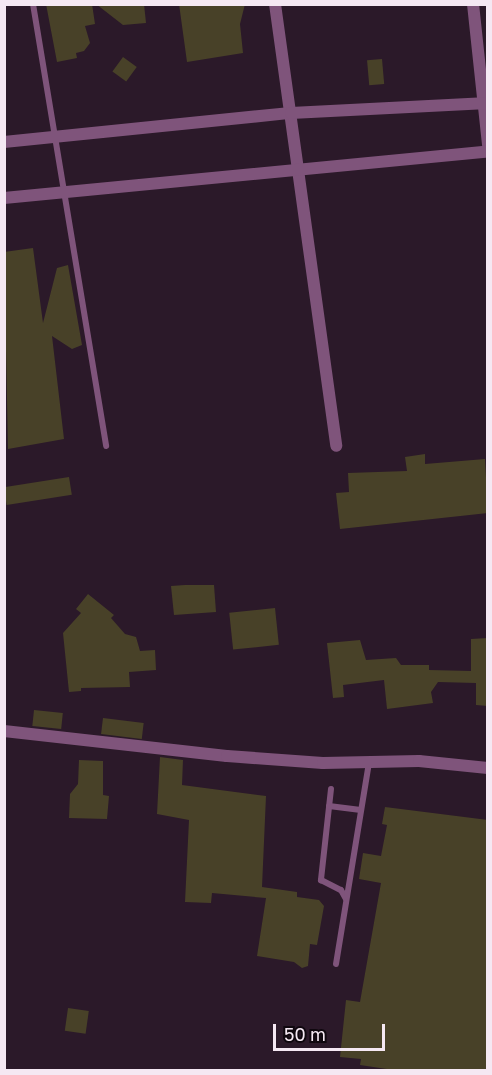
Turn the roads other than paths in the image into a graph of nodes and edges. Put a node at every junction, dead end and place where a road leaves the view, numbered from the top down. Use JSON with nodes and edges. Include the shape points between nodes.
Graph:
{"nodes":[{"id":1,"x":33,"y":4,"type":"edge"},
{"id":2,"x":275,"y":4,"type":"edge"},
{"id":3,"x":473,"y":4,"type":"edge"},
{"id":4,"x":485,"y":103,"type":"edge"},
{"id":5,"x":291,"y":113,"type":"junction"},
{"id":6,"x":54,"y":137,"type":"junction"},
{"id":7,"x":4,"y":142,"type":"edge"},
{"id":8,"x":488,"y":145,"type":"edge"},
{"id":9,"x":488,"y":151,"type":"edge"},
{"id":10,"x":298,"y":167,"type":"junction"},
{"id":11,"x":64,"y":193,"type":"junction"},
{"id":12,"x":4,"y":198,"type":"edge"},
{"id":13,"x":336,"y":446,"type":"dead end"},
{"id":14,"x":106,"y":447,"type":"dead end"},
{"id":15,"x":4,"y":731,"type":"edge"},
{"id":16,"x":369,"y":762,"type":"junction"},
{"id":17,"x":488,"y":768,"type":"edge"},
{"id":18,"x":331,"y":789,"type":"dead end"},
{"id":19,"x":329,"y":806,"type":"junction"},
{"id":20,"x":361,"y":810,"type":"junction"},
{"id":21,"x":347,"y":899,"type":"junction"},
{"id":22,"x":336,"y":964,"type":"dead end"}],
"edges":[{"from":1,"to":6,"type":"lane"},
{"from":2,"to":5,"type":"street"},
{"from":3,"to":4,"type":"street"},
{"from":4,"to":5,"type":"street"},
{"from":4,"to":8,"type":"street"},
{"from":5,"to":6,"type":"street"},
{"from":5,"to":10,"type":"street"},
{"from":6,"to":7,"type":"street"},
{"from":6,"to":11,"type":"lane"},
{"from":9,"to":10,"type":"street"},
{"from":10,"to":11,"type":"street"},
{"from":10,"to":13,"type":"street"},
{"from":11,"to":12,"type":"street"},
{"from":11,"to":14,"type":"lane"},
{"from":15,"to":16,"type":"street","via":[[227,756]]},
{"from":16,"to":17,"type":"street","via":[[419,761]]},
{"from":16,"to":20,"type":"lane"},
{"from":18,"to":19,"type":"lane"},
{"from":19,"to":20,"type":"lane"},
{"from":19,"to":21,"type":"lane","via":[[321,880],[341,890]]},
{"from":20,"to":21,"type":"lane"},
{"from":21,"to":22,"type":"lane"}]}
